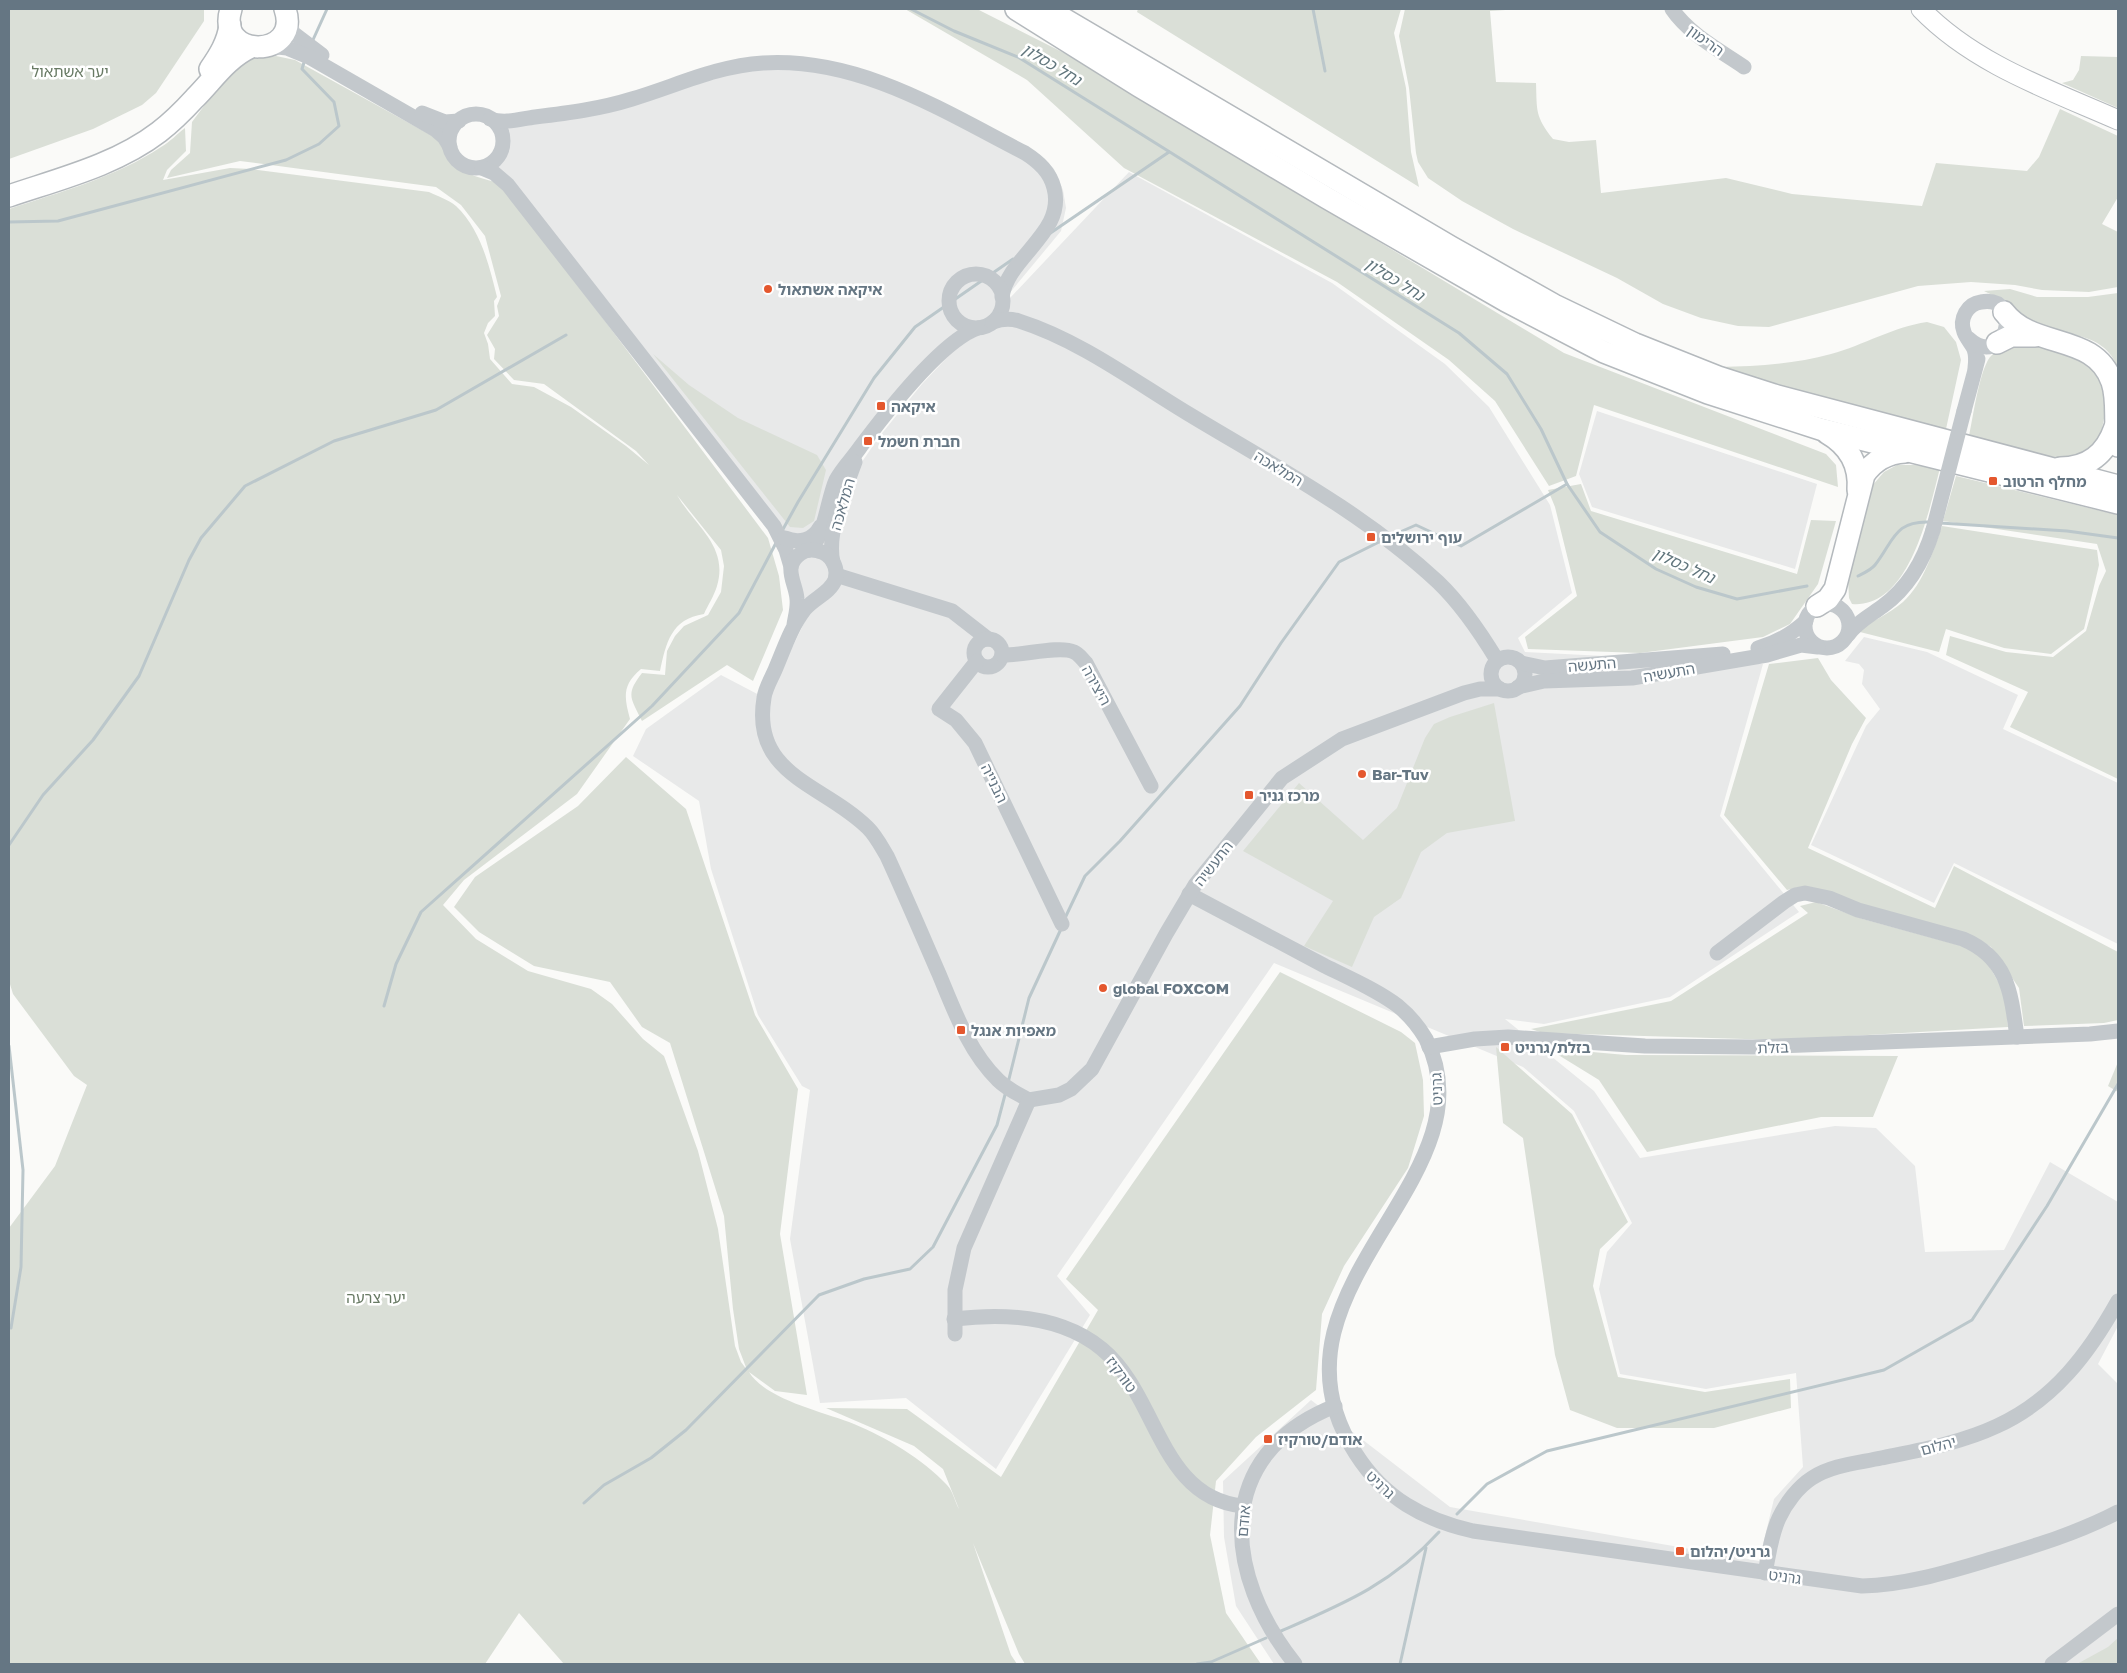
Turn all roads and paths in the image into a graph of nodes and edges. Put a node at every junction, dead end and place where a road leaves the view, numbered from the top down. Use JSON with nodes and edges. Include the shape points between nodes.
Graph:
{"nodes":[{"id":1,"x":998,"y":9,"type":"edge"},
{"id":2,"x":1016,"y":9,"type":"edge"},
{"id":3,"x":1047,"y":9,"type":"edge"},
{"id":4,"x":1074,"y":9,"type":"edge"},
{"id":5,"x":1672,"y":9,"type":"edge"},
{"id":6,"x":1920,"y":9,"type":"edge"},
{"id":7,"x":286,"y":12,"type":"edge"},
{"id":8,"x":230,"y":14,"type":"edge"},
{"id":9,"x":260,"y":46,"type":"junction"},
{"id":10,"x":1078,"y":48,"type":"junction"},
{"id":11,"x":307,"y":51,"type":"junction"},
{"id":12,"x":1744,"y":67,"type":"dead end"},
{"id":13,"x":530,"y":118,"type":"junction"},
{"id":14,"x":490,"y":119,"type":"junction"},
{"id":15,"x":2118,"y":120,"type":"edge"},
{"id":16,"x":459,"y":121,"type":"junction"},
{"id":17,"x":1247,"y":126,"type":"junction"},
{"id":18,"x":450,"y":147,"type":"junction"},
{"id":19,"x":502,"y":148,"type":"junction"},
{"id":20,"x":482,"y":168,"type":"junction"},
{"id":21,"x":85,"y":170,"type":"junction"},
{"id":22,"x":508,"y":185,"type":"junction"},
{"id":23,"x":9,"y":196,"type":"edge"},
{"id":24,"x":1017,"y":266,"type":"junction"},
{"id":25,"x":983,"y":275,"type":"junction"},
{"id":26,"x":1003,"y":298,"type":"junction"},
{"id":27,"x":951,"y":311,"type":"junction"},
{"id":28,"x":2004,"y":312,"type":"junction"},
{"id":29,"x":992,"y":322,"type":"junction"},
{"id":30,"x":1023,"y":322,"type":"junction"},
{"id":31,"x":978,"y":328,"type":"junction"},
{"id":32,"x":2042,"y":337,"type":"junction"},
{"id":33,"x":1968,"y":338,"type":"junction"},
{"id":34,"x":1995,"y":344,"type":"junction"},
{"id":35,"x":946,"y":350,"type":"junction"},
{"id":36,"x":1976,"y":368,"type":"junction"},
{"id":37,"x":1820,"y":429,"type":"junction"},
{"id":38,"x":2117,"y":437,"type":"edge"},
{"id":39,"x":860,"y":448,"type":"junction"},
{"id":40,"x":1909,"y":452,"type":"junction"},
{"id":41,"x":2044,"y":466,"type":"junction"},
{"id":42,"x":2118,"y":486,"type":"edge"},
{"id":43,"x":1858,"y":494,"type":"junction"},
{"id":44,"x":2118,"y":504,"type":"edge"},
{"id":45,"x":822,"y":523,"type":"junction"},
{"id":46,"x":774,"y":526,"type":"junction"},
{"id":47,"x":785,"y":538,"type":"junction"},
{"id":48,"x":808,"y":550,"type":"junction"},
{"id":49,"x":791,"y":567,"type":"junction"},
{"id":50,"x":834,"y":569,"type":"junction"},
{"id":51,"x":1837,"y":579,"type":"junction"},
{"id":52,"x":793,"y":585,"type":"junction"},
{"id":53,"x":822,"y":594,"type":"junction"},
{"id":54,"x":1842,"y":610,"type":"junction"},
{"id":55,"x":1876,"y":611,"type":"junction"},
{"id":56,"x":1811,"y":613,"type":"junction"},
{"id":57,"x":794,"y":625,"type":"junction"},
{"id":58,"x":1848,"y":635,"type":"junction"},
{"id":59,"x":988,"y":639,"type":"junction"},
{"id":60,"x":1818,"y":647,"type":"junction"},
{"id":61,"x":1002,"y":655,"type":"junction"},
{"id":62,"x":977,"y":661,"type":"junction"},
{"id":63,"x":1521,"y":663,"type":"junction"},
{"id":64,"x":1494,"y":665,"type":"junction"},
{"id":65,"x":1518,"y":687,"type":"junction"},
{"id":66,"x":1500,"y":689,"type":"junction"},
{"id":67,"x":1464,"y":693,"type":"junction"},
{"id":68,"x":1151,"y":786,"type":"dead end"},
{"id":69,"x":1190,"y":894,"type":"junction"},
{"id":70,"x":1062,"y":924,"type":"dead end"},
{"id":71,"x":1717,"y":954,"type":"dead end"},
{"id":72,"x":2118,"y":1030,"type":"edge"},
{"id":73,"x":2017,"y":1037,"type":"junction"},
{"id":74,"x":1429,"y":1047,"type":"junction"},
{"id":75,"x":1030,"y":1100,"type":"junction"},
{"id":76,"x":2118,"y":1301,"type":"edge"},
{"id":77,"x":954,"y":1319,"type":"junction"},
{"id":78,"x":955,"y":1334,"type":"dead end"},
{"id":79,"x":1334,"y":1406,"type":"junction"},
{"id":80,"x":1243,"y":1506,"type":"junction"},
{"id":81,"x":2118,"y":1512,"type":"edge"},
{"id":82,"x":1765,"y":1573,"type":"junction"},
{"id":83,"x":2118,"y":1614,"type":"edge"},
{"id":84,"x":1295,"y":1664,"type":"edge"},
{"id":85,"x":2052,"y":1664,"type":"edge"}],
"edges":[{"from":1,"to":10,"type":"highway"},
{"from":2,"to":10,"type":"highway"},
{"from":3,"to":17,"type":"highway"},
{"from":4,"to":17,"type":"highway"},
{"from":5,"to":12,"type":"street","name":"הרימון","via":[[1695,33]]},
{"from":6,"to":15,"type":"main road","via":[[1970,49],[2021,77]]},
{"from":7,"to":9,"type":"highway","via":[[283,34],[277,41]]},
{"from":7,"to":11,"type":"street","via":[[293,32]]},
{"from":8,"to":9,"type":"highway","via":[[236,38]]},
{"from":8,"to":21,"type":"highway","via":[[229,36],[202,82],[173,113],[131,146]]},
{"from":9,"to":11,"type":"street"},
{"from":9,"to":21,"type":"highway","via":[[230,60],[158,133],[119,157]]},
{"from":10,"to":37,"type":"highway","via":[[1327,198],[1604,352],[1708,393]]},
{"from":11,"to":16,"type":"street","via":[[425,115],[446,122]]},
{"from":11,"to":18,"type":"street","via":[[436,130]]},
{"from":13,"to":14,"type":"street","via":[[502,122]]},
{"from":13,"to":19,"type":"street","via":[[516,127]]},
{"from":13,"to":24,"type":"street","via":[[613,104],[687,79],[739,66],[786,62],[854,73],[900,90],[1025,153],[1042,166],[1055,190],[1055,208],[1049,224]]},
{"from":14,"to":16,"type":"street","via":[[474,114]]},
{"from":14,"to":19,"type":"street","via":[[501,131]]},
{"from":16,"to":18,"type":"street","via":[[452,131]]},
{"from":17,"to":41,"type":"highway","via":[[1545,300],[1635,344],[1774,395]]},
{"from":18,"to":20,"type":"street","via":[[462,164]]},
{"from":19,"to":20,"type":"street","via":[[493,162]]},
{"from":19,"to":22,"type":"street","via":[[500,160]]},
{"from":20,"to":22,"type":"street"},
{"from":21,"to":23,"type":"highway"},
{"from":22,"to":46,"type":"street"},
{"from":24,"to":25,"type":"street","via":[[1000,274]]},
{"from":24,"to":26,"type":"street","via":[[1006,281]]},
{"from":25,"to":26,"type":"street","via":[[996,283]]},
{"from":25,"to":27,"type":"street","via":[[970,275],[956,283],[949,298]]},
{"from":26,"to":29,"type":"street","via":[[1000,314]]},
{"from":26,"to":30,"type":"street","name":"המלאכה","via":[[1008,309]]},
{"from":27,"to":31,"type":"street","via":[[962,324]]},
{"from":27,"to":35,"type":"street","name":"המלאכה","via":[[953,330]]},
{"from":28,"to":32,"type":"highway","via":[[2019,328]]},
{"from":28,"to":33,"type":"street","via":[[1991,302],[1980,302],[1971,307],[1963,322]]},
{"from":28,"to":34,"type":"street","via":[[2007,330]]},
{"from":29,"to":30,"type":"street","name":"המלאכה","via":[[1010,319]]},
{"from":29,"to":31,"type":"street"},
{"from":30,"to":64,"type":"street","name":"המלאכה","via":[[1096,358],[1351,514],[1438,582],[1471,619]]},
{"from":31,"to":35,"type":"street","name":"המלאכה"},
{"from":32,"to":34,"type":"highway","via":[[2015,336]]},
{"from":32,"to":38,"type":"highway","via":[[2089,352],[2103,365],[2115,392]]},
{"from":33,"to":34,"type":"street","via":[[1980,346]]},
{"from":33,"to":36,"type":"street","via":[[1975,352]]},
{"from":34,"to":36,"type":"street","via":[[1982,352]]},
{"from":35,"to":39,"type":"street","name":"המלאכה","via":[[890,409]]},
{"from":36,"to":55,"type":"street","bridge":true,"via":[[1933,530],[1922,559],[1900,592]]},
{"from":37,"to":40,"type":"highway"},
{"from":37,"to":43,"type":"highway","via":[[1835,438],[1851,455],[1858,476]]},
{"from":38,"to":41,"type":"highway","via":[[2090,461],[2066,468]]},
{"from":39,"to":45,"type":"street","name":"המלאכה","via":[[836,481]]},
{"from":39,"to":50,"type":"street","name":"המלאכה","via":[[838,512],[832,546]]},
{"from":40,"to":43,"type":"highway","via":[[1888,455],[1872,464],[1864,475]]},
{"from":40,"to":44,"type":"highway"},
{"from":41,"to":42,"type":"highway"},
{"from":43,"to":51,"type":"highway"},
{"from":45,"to":47,"type":"street","via":[[816,534],[806,539]]},
{"from":45,"to":48,"type":"street","name":"המלאכה","via":[[817,541]]},
{"from":46,"to":47,"type":"street"},
{"from":46,"to":49,"type":"street"},
{"from":47,"to":48,"type":"street","via":[[798,548]]},
{"from":48,"to":49,"type":"street","via":[[798,555]]},
{"from":48,"to":50,"type":"street","via":[[822,552]]},
{"from":49,"to":52,"type":"street"},
{"from":50,"to":53,"type":"street","via":[[830,588]]},
{"from":50,"to":59,"type":"street","via":[[952,611]]},
{"from":51,"to":54,"type":"highway"},
{"from":51,"to":56,"type":"highway","via":[[1830,597]]},
{"from":52,"to":53,"type":"street","via":[[808,595]]},
{"from":52,"to":57,"type":"street","via":[[798,602]]},
{"from":53,"to":57,"type":"street"},
{"from":54,"to":55,"type":"street","via":[[1856,615]]},
{"from":54,"to":56,"type":"street","via":[[1830,604]]},
{"from":54,"to":58,"type":"street","via":[[1849,622]]},
{"from":55,"to":58,"type":"street","via":[[1859,622]]},
{"from":56,"to":60,"type":"street","via":[[1806,634]]},
{"from":56,"to":63,"type":"street","name":"התעשה","via":[[1793,633],[1775,642],[1736,653],[1544,668]]},
{"from":57,"to":75,"type":"street","via":[[764,696],[761,721],[768,747],[785,768],[867,827],[878,840],[972,1046],[998,1080]]},
{"from":58,"to":60,"type":"street","via":[[1836,647]]},
{"from":59,"to":61,"type":"street","via":[[998,643]]},
{"from":59,"to":62,"type":"street","via":[[976,646],[974,654]]},
{"from":60,"to":65,"type":"street","name":"התעשיה","via":[[1801,645],[1764,656],[1632,678],[1544,681]]},
{"from":61,"to":62,"type":"street","via":[[993,666],[982,666]]},
{"from":61,"to":68,"type":"street","name":"היצירה","via":[[1057,649],[1074,652],[1080,657]]},
{"from":62,"to":70,"type":"street","name":"הבנייה","via":[[939,709],[956,720],[975,743]]},
{"from":63,"to":64,"type":"street","via":[[1512,657],[1502,658]]},
{"from":63,"to":65,"type":"street","via":[[1525,678]]},
{"from":64,"to":66,"type":"street","via":[[1493,681]]},
{"from":64,"to":67,"type":"street","name":"התעשיה"},
{"from":65,"to":66,"type":"street","via":[[1510,691]]},
{"from":66,"to":67,"type":"street","name":"התעשיה"},
{"from":67,"to":69,"type":"street","name":"התעשיה","via":[[1342,739],[1282,778]]},
{"from":69,"to":74,"type":"street","name":"גרניט","via":[[1398,1006],[1414,1021]]},
{"from":69,"to":75,"type":"street","name":"התעשיה","via":[[1092,1068],[1060,1096]]},
{"from":71,"to":73,"type":"street","via":[[1795,895],[1815,894],[1977,945],[1991,956],[2008,985]]},
{"from":72,"to":73,"type":"street","name":"בזלת"},
{"from":73,"to":74,"type":"street","name":"בזלת","via":[[1745,1048],[1638,1046],[1508,1037]]},
{"from":74,"to":79,"type":"street","name":"גרניט","via":[[1438,1078],[1438,1099],[1430,1142],[1410,1184],[1350,1287],[1337,1318],[1330,1359]]},
{"from":75,"to":77,"type":"street","via":[[966,1243],[956,1279]]},
{"from":76,"to":82,"type":"street","name":"יהלום","via":[[2074,1369],[2059,1385],[2018,1415],[1996,1426],[1926,1449],[1841,1466],[1812,1477],[1799,1488],[1779,1517]]},
{"from":77,"to":78,"type":"street"},
{"from":77,"to":80,"type":"street","name":"טורקיז","via":[[997,1316],[1037,1320],[1073,1330],[1089,1339],[1110,1357],[1129,1381],[1175,1462],[1191,1483],[1218,1502]]},
{"from":79,"to":80,"type":"street","name":"אודם","via":[[1303,1421],[1278,1441],[1259,1465]]},
{"from":79,"to":82,"type":"street","name":"גרניט","via":[[1352,1449],[1376,1481],[1405,1505],[1438,1521],[1473,1531]]},
{"from":80,"to":84,"type":"street","name":"אודם","via":[[1241,1544],[1251,1590],[1272,1632]]},
{"from":81,"to":82,"type":"street","name":"גרניט","via":[[2043,1543],[1909,1581],[1852,1585]]},
{"from":83,"to":85,"type":"street"}]}
